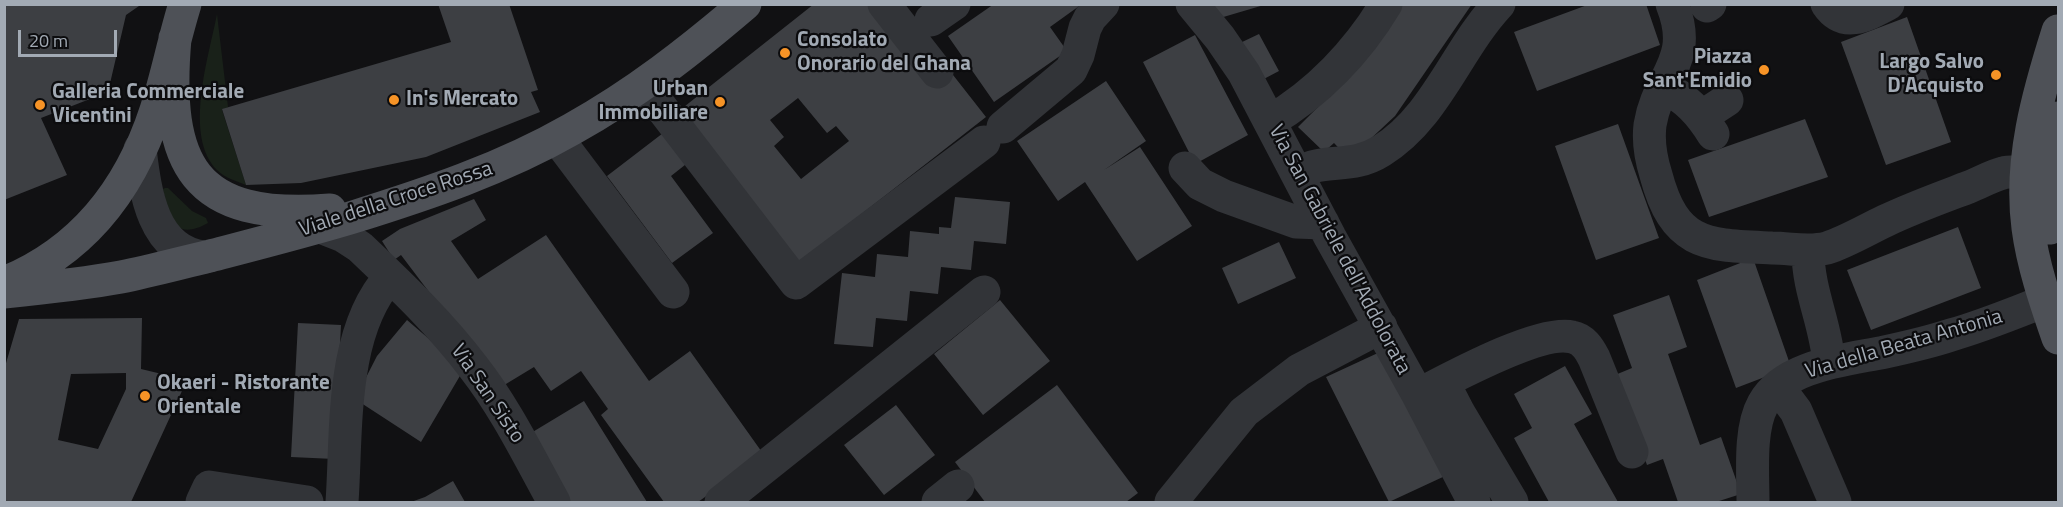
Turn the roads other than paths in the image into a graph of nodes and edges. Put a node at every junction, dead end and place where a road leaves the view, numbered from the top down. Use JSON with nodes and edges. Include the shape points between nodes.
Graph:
{"nodes":[{"id":1,"x":185,"y":4,"type":"edge"},
{"id":2,"x":745,"y":4,"type":"edge"},
{"id":3,"x":884,"y":4,"type":"edge"},
{"id":4,"x":1103,"y":4,"type":"edge"},
{"id":5,"x":1192,"y":4,"type":"edge"},
{"id":6,"x":1386,"y":4,"type":"edge"},
{"id":7,"x":1499,"y":4,"type":"edge"},
{"id":8,"x":1672,"y":4,"type":"edge"},
{"id":9,"x":1827,"y":4,"type":"edge"},
{"id":10,"x":1888,"y":4,"type":"edge"},
{"id":11,"x":2058,"y":31,"type":"edge"},
{"id":12,"x":175,"y":38,"type":"junction"},
{"id":13,"x":937,"y":72,"type":"dead end"},
{"id":14,"x":644,"y":85,"type":"junction"},
{"id":15,"x":1664,"y":87,"type":"junction"},
{"id":16,"x":1714,"y":117,"type":"dead end"},
{"id":17,"x":2058,"y":118,"type":"edge"},
{"id":18,"x":1270,"y":121,"type":"junction"},
{"id":19,"x":557,"y":138,"type":"junction"},
{"id":20,"x":140,"y":149,"type":"junction"},
{"id":21,"x":1185,"y":168,"type":"dead end"},
{"id":22,"x":2025,"y":172,"type":"junction"},
{"id":23,"x":1298,"y":173,"type":"junction"},
{"id":24,"x":412,"y":199,"type":"junction"},
{"id":25,"x":376,"y":210,"type":"junction"},
{"id":26,"x":1323,"y":223,"type":"junction"},
{"id":27,"x":320,"y":227,"type":"junction"},
{"id":28,"x":1808,"y":252,"type":"junction"},
{"id":29,"x":205,"y":257,"type":"junction"},
{"id":30,"x":387,"y":273,"type":"junction"},
{"id":31,"x":4,"y":283,"type":"edge"},
{"id":32,"x":4,"y":292,"type":"edge"},
{"id":33,"x":673,"y":292,"type":"dead end"},
{"id":34,"x":984,"y":292,"type":"dead end"},
{"id":35,"x":2052,"y":298,"type":"edge"},
{"id":36,"x":1381,"y":327,"type":"junction"},
{"id":37,"x":2058,"y":338,"type":"edge"},
{"id":38,"x":1830,"y":363,"type":"junction"},
{"id":39,"x":1778,"y":387,"type":"junction"},
{"id":40,"x":1431,"y":389,"type":"junction"},
{"id":41,"x":1632,"y":452,"type":"dead end"},
{"id":42,"x":202,"y":502,"type":"edge"},
{"id":43,"x":308,"y":502,"type":"edge"},
{"id":44,"x":342,"y":502,"type":"edge"},
{"id":45,"x":554,"y":502,"type":"edge"},
{"id":46,"x":721,"y":502,"type":"edge"},
{"id":47,"x":1171,"y":502,"type":"edge"},
{"id":48,"x":1474,"y":502,"type":"edge"},
{"id":49,"x":1512,"y":502,"type":"edge"},
{"id":50,"x":1753,"y":502,"type":"edge"},
{"id":51,"x":1835,"y":502,"type":"edge"}],
"edges":[{"from":1,"to":12,"type":"main road"},
{"from":2,"to":14,"type":"main road","name":"Viale della Croce Rossa"},
{"from":3,"to":13,"type":"street"},
{"from":4,"to":14,"type":"street","via":[[1085,28],[1071,70],[993,135],[796,283]]},
{"from":5,"to":18,"type":"street","name":"Via San Gabriele dell'Addolorata","via":[[1244,73]]},
{"from":6,"to":18,"type":"street","via":[[1366,34],[1328,77]]},
{"from":7,"to":23,"type":"street","via":[[1397,141],[1359,161],[1313,166]]},
{"from":8,"to":15,"type":"street","via":[[1680,43]]},
{"from":9,"to":10,"type":"street","via":[[1838,16],[1850,18]]},
{"from":11,"to":22,"type":"main road"},
{"from":12,"to":20,"type":"main road","via":[[156,109]]},
{"from":12,"to":24,"type":"main road","via":[[173,91],[178,130],[190,168],[209,189],[254,209],[289,212],[356,208]]},
{"from":14,"to":19,"type":"main road","name":"Viale della Croce Rossa"},
{"from":15,"to":16,"type":"street"},
{"from":15,"to":28,"type":"street","via":[[1650,126],[1651,156],[1661,194],[1677,223],[1697,238],[1736,248]]},
{"from":17,"to":35,"type":"main road","via":[[2049,167]]},
{"from":18,"to":23,"type":"street","name":"Via San Gabriele dell'Addolorata"},
{"from":19,"to":24,"type":"main road","name":"Viale della Croce Rossa","via":[[500,166]]},
{"from":19,"to":33,"type":"street"},
{"from":20,"to":29,"type":"street","via":[[145,190],[159,226],[176,246],[188,254]]},
{"from":20,"to":31,"type":"main road","via":[[116,194],[79,238],[40,267]]},
{"from":21,"to":26,"type":"street","via":[[1200,184],[1224,196],[1296,222]]},
{"from":22,"to":28,"type":"street","via":[[2003,172],[1828,248]]},
{"from":22,"to":35,"type":"main road","via":[[2028,228]]},
{"from":23,"to":26,"type":"street","name":"Via San Gabriele dell'Addolorata"},
{"from":24,"to":25,"type":"main road","name":"Viale della Croce Rossa"},
{"from":25,"to":27,"type":"main road","name":"Viale della Croce Rossa"},
{"from":25,"to":30,"type":"street","name":"Via San Sisto","via":[[369,221],[369,233],[375,255]]},
{"from":26,"to":36,"type":"street","name":"Via San Gabriele dell'Addolorata"},
{"from":27,"to":29,"type":"main road","name":"Viale della Croce Rossa"},
{"from":27,"to":30,"type":"street","name":"Via San Sisto","via":[[349,239]]},
{"from":28,"to":38,"type":"street"},
{"from":29,"to":32,"type":"main road","name":"Viale della Croce Rossa","via":[[94,282]]},
{"from":30,"to":44,"type":"street","via":[[370,306],[355,356],[349,389]]},
{"from":30,"to":45,"type":"street","name":"Via San Sisto","via":[[474,367]]},
{"from":34,"to":46,"type":"street"},
{"from":35,"to":37,"type":"main road"},
{"from":35,"to":38,"type":"street","name":"Via della Beata Antonia","via":[[1954,335]]},
{"from":36,"to":40,"type":"street","name":"Via San Gabriele dell'Addolorata"},
{"from":36,"to":47,"type":"street","via":[[1299,370],[1244,412]]},
{"from":38,"to":39,"type":"street","name":"Via della Beata Antonia","via":[[1805,371]]},
{"from":39,"to":50,"type":"street","name":"Via della Beata Antonia","via":[[1766,399],[1758,417]]},
{"from":39,"to":51,"type":"street","via":[[1796,411]]},
{"from":40,"to":41,"type":"street","via":[[1537,341],[1563,335],[1574,337],[1590,349]]},
{"from":40,"to":48,"type":"street","name":"Via San Gabriele dell'Addolorata"},
{"from":40,"to":49,"type":"street"},
{"from":42,"to":43,"type":"street","via":[[209,487]]}]}
